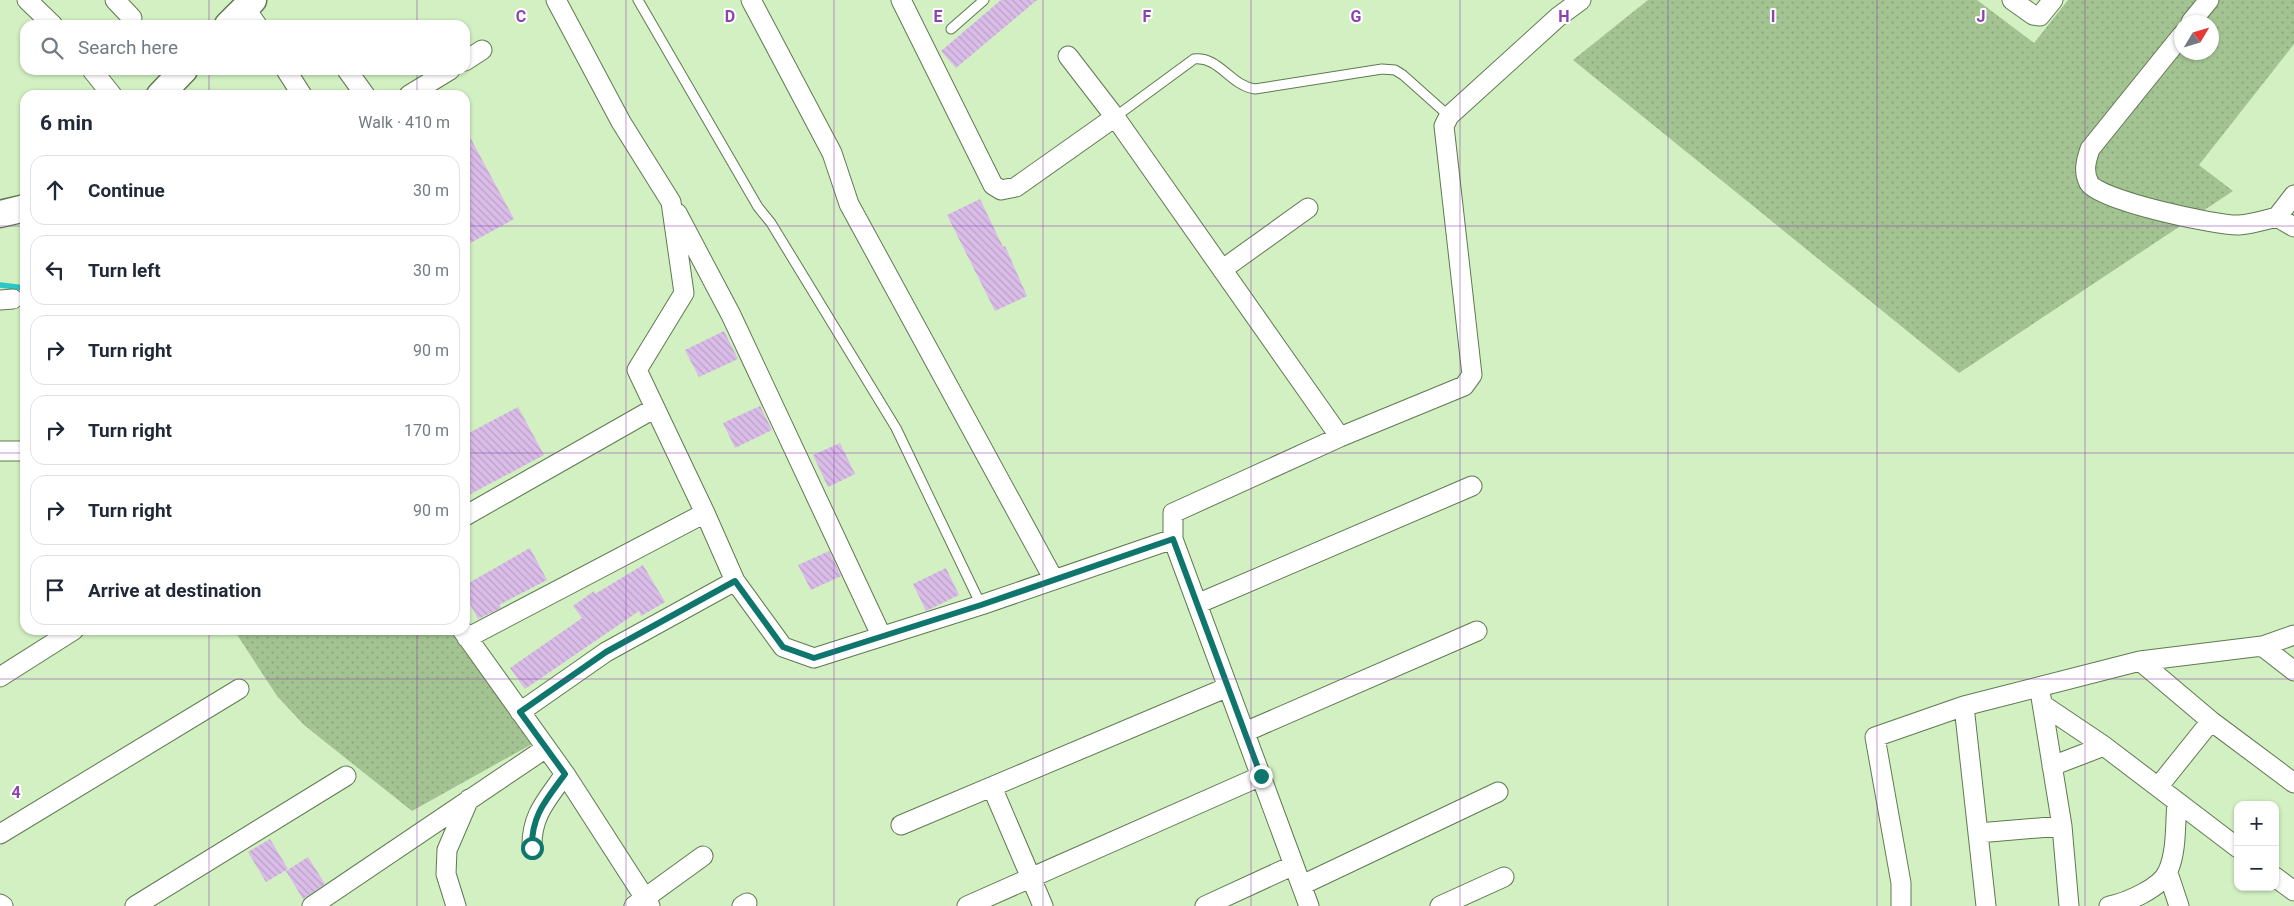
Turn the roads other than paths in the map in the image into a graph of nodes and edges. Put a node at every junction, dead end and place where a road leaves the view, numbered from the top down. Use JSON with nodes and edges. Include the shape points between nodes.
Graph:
{"nodes":[{"id":1,"x":27,"y":0,"type":"edge"},
{"id":2,"x":115,"y":0,"type":"edge"},
{"id":3,"x":556,"y":0,"type":"edge"},
{"id":4,"x":638,"y":0,"type":"edge"},
{"id":5,"x":752,"y":0,"type":"edge"},
{"id":6,"x":901,"y":0,"type":"edge"},
{"id":7,"x":984,"y":0,"type":"edge"},
{"id":8,"x":1581,"y":0,"type":"edge"},
{"id":9,"x":2012,"y":0,"type":"edge"},
{"id":10,"x":2053,"y":0,"type":"edge"},
{"id":11,"x":2208,"y":0,"type":"edge"},
{"id":12,"x":2196,"y":15,"type":"edge"},
{"id":13,"x":132,"y":18,"type":"dead end"},
{"id":14,"x":48,"y":20,"type":"edge"},
{"id":15,"x":950,"y":29,"type":"dead end"},
{"id":16,"x":2174,"y":45,"type":"edge"},
{"id":17,"x":482,"y":50,"type":"dead end"},
{"id":18,"x":1068,"y":56,"type":"dead end"},
{"id":19,"x":470,"y":58,"type":"edge"},
{"id":20,"x":96,"y":75,"type":"edge"},
{"id":21,"x":179,"y":75,"type":"edge"},
{"id":22,"x":289,"y":75,"type":"edge"},
{"id":23,"x":351,"y":75,"type":"edge"},
{"id":24,"x":442,"y":75,"type":"edge"},
{"id":25,"x":108,"y":90,"type":"edge"},
{"id":26,"x":165,"y":90,"type":"edge"},
{"id":27,"x":299,"y":90,"type":"edge"},
{"id":28,"x":361,"y":90,"type":"edge"},
{"id":29,"x":417,"y":90,"type":"edge"},
{"id":30,"x":1449,"y":116,"type":"junction"},
{"id":31,"x":1115,"y":118,"type":"junction"},
{"id":32,"x":2294,"y":195,"type":"edge"},
{"id":33,"x":671,"y":202,"type":"junction"},
{"id":34,"x":1308,"y":208,"type":"dead end"},
{"id":35,"x":20,"y":209,"type":"edge"},
{"id":36,"x":0,"y":214,"type":"edge"},
{"id":37,"x":2277,"y":217,"type":"junction"},
{"id":38,"x":2294,"y":227,"type":"edge"},
{"id":39,"x":1223,"y":269,"type":"junction"},
{"id":40,"x":655,"y":408,"type":"junction"},
{"id":41,"x":1340,"y":437,"type":"junction"},
{"id":42,"x":0,"y":451,"type":"edge"},
{"id":43,"x":20,"y":451,"type":"edge"},
{"id":44,"x":1472,"y":486,"type":"dead end"},
{"id":45,"x":470,"y":513,"type":"edge"},
{"id":46,"x":705,"y":513,"type":"junction"},
{"id":47,"x":1173,"y":539,"type":"junction"},
{"id":48,"x":1053,"y":578,"type":"junction"},
{"id":49,"x":735,"y":581,"type":"junction"},
{"id":50,"x":1197,"y":604,"type":"junction"},
{"id":51,"x":981,"y":605,"type":"junction"},
{"id":52,"x":470,"y":631,"type":"edge"},
{"id":53,"x":1477,"y":631,"type":"dead end"},
{"id":54,"x":66,"y":635,"type":"edge"},
{"id":55,"x":466,"y":635,"type":"edge"},
{"id":56,"x":881,"y":635,"type":"junction"},
{"id":57,"x":2294,"y":635,"type":"edge"},
{"id":58,"x":2260,"y":646,"type":"junction"},
{"id":59,"x":2140,"y":661,"type":"junction"},
{"id":60,"x":2294,"y":670,"type":"edge"},
{"id":61,"x":0,"y":677,"type":"edge"},
{"id":62,"x":1228,"y":687,"type":"junction"},
{"id":63,"x":239,"y":689,"type":"dead end"},
{"id":64,"x":2041,"y":696,"type":"junction"},
{"id":65,"x":1964,"y":706,"type":"junction"},
{"id":66,"x":520,"y":712,"type":"junction"},
{"id":67,"x":2211,"y":721,"type":"junction"},
{"id":68,"x":1245,"y":732,"type":"junction"},
{"id":69,"x":2104,"y":746,"type":"junction"},
{"id":70,"x":546,"y":748,"type":"junction"},
{"id":71,"x":2052,"y":766,"type":"junction"},
{"id":72,"x":565,"y":774,"type":"junction"},
{"id":73,"x":346,"y":776,"type":"dead end"},
{"id":74,"x":1261,"y":776,"type":"junction"},
{"id":75,"x":2294,"y":783,"type":"edge"},
{"id":76,"x":992,"y":787,"type":"junction"},
{"id":77,"x":2158,"y":788,"type":"junction"},
{"id":78,"x":1498,"y":792,"type":"dead end"},
{"id":79,"x":469,"y":799,"type":"junction"},
{"id":80,"x":2177,"y":802,"type":"junction"},
{"id":81,"x":901,"y":825,"type":"dead end"},
{"id":82,"x":2062,"y":826,"type":"junction"},
{"id":83,"x":0,"y":834,"type":"edge"},
{"id":84,"x":1978,"y":834,"type":"junction"},
{"id":85,"x":2235,"y":846,"type":"edge"},
{"id":86,"x":532,"y":848,"type":"dead end"},
{"id":87,"x":703,"y":856,"type":"dead end"},
{"id":88,"x":1294,"y":865,"type":"junction"},
{"id":89,"x":2168,"y":873,"type":"junction"},
{"id":90,"x":1504,"y":877,"type":"dead end"},
{"id":91,"x":1031,"y":878,"type":"junction"},
{"id":92,"x":2279,"y":880,"type":"edge"},
{"id":93,"x":1302,"y":885,"type":"junction"},
{"id":94,"x":2294,"y":891,"type":"edge"},
{"id":95,"x":643,"y":904,"type":"edge"},
{"id":96,"x":135,"y":906,"type":"edge"},
{"id":97,"x":312,"y":906,"type":"edge"},
{"id":98,"x":456,"y":906,"type":"edge"},
{"id":99,"x":967,"y":906,"type":"edge"},
{"id":100,"x":1043,"y":906,"type":"edge"},
{"id":101,"x":1205,"y":906,"type":"edge"},
{"id":102,"x":1310,"y":906,"type":"edge"},
{"id":103,"x":1440,"y":906,"type":"edge"},
{"id":104,"x":1901,"y":906,"type":"edge"},
{"id":105,"x":1986,"y":906,"type":"edge"},
{"id":106,"x":2069,"y":906,"type":"edge"},
{"id":107,"x":2109,"y":906,"type":"edge"},
{"id":108,"x":2179,"y":906,"type":"edge"}],
"edges":[{"from":1,"to":14,"type":"street"},
{"from":2,"to":13,"type":"street"},
{"from":3,"to":33,"type":"street","via":[[621,122]]},
{"from":4,"to":51,"type":"lane","via":[[758,207],[771,223],[896,428]]},
{"from":5,"to":48,"type":"street","via":[[832,153],[849,204]]},
{"from":6,"to":31,"type":"street","via":[[993,185],[1001,190],[1016,187]]},
{"from":7,"to":15,"type":"lane"},
{"from":8,"to":30,"type":"street"},
{"from":9,"to":10,"type":"street","via":[[2033,15],[2040,16]]},
{"from":11,"to":12,"type":"street"},
{"from":16,"to":37,"type":"street","via":[[2090,149],[2084,167],[2089,184],[2102,194],[2186,217],[2238,225]]},
{"from":17,"to":19,"type":"street"},
{"from":18,"to":31,"type":"street"},
{"from":20,"to":25,"type":"street"},
{"from":21,"to":26,"type":"street"},
{"from":22,"to":27,"type":"street"},
{"from":23,"to":28,"type":"street"},
{"from":24,"to":29,"type":"street"},
{"from":30,"to":31,"type":"lane","via":[[1395,70],[1382,68],[1255,89],[1244,87],[1210,60],[1202,58],[1194,59]]},
{"from":30,"to":41,"type":"street","via":[[1444,126],[1444,137],[1472,375],[1464,386]]},
{"from":31,"to":39,"type":"street"},
{"from":32,"to":37,"type":"street"},
{"from":33,"to":40,"type":"street","via":[[684,293],[637,370]]},
{"from":33,"to":56,"type":"street","via":[[731,315]]},
{"from":34,"to":39,"type":"street"},
{"from":35,"to":36,"type":"street"},
{"from":37,"to":38,"type":"street"},
{"from":39,"to":41,"type":"street"},
{"from":40,"to":45,"type":"street"},
{"from":40,"to":46,"type":"street"},
{"from":41,"to":47,"type":"street","via":[[1173,513]]},
{"from":42,"to":43,"type":"street"},
{"from":44,"to":50,"type":"street"},
{"from":46,"to":49,"type":"street"},
{"from":46,"to":52,"type":"street"},
{"from":47,"to":48,"type":"street"},
{"from":47,"to":50,"type":"street"},
{"from":48,"to":51,"type":"street"},
{"from":49,"to":56,"type":"street","via":[[783,647],[814,658]]},
{"from":49,"to":66,"type":"street","via":[[606,652]]},
{"from":50,"to":62,"type":"street"},
{"from":51,"to":56,"type":"street"},
{"from":53,"to":68,"type":"street"},
{"from":54,"to":61,"type":"street"},
{"from":55,"to":66,"type":"street"},
{"from":57,"to":58,"type":"street"},
{"from":58,"to":59,"type":"street"},
{"from":58,"to":60,"type":"street"},
{"from":59,"to":64,"type":"street"},
{"from":59,"to":67,"type":"street"},
{"from":62,"to":68,"type":"street"},
{"from":62,"to":76,"type":"street"},
{"from":63,"to":83,"type":"street"},
{"from":64,"to":65,"type":"street"},
{"from":64,"to":69,"type":"street"},
{"from":64,"to":71,"type":"street"},
{"from":65,"to":84,"type":"street"},
{"from":65,"to":104,"type":"street","via":[[1875,737],[1901,883]]},
{"from":66,"to":70,"type":"street"},
{"from":67,"to":75,"type":"street"},
{"from":67,"to":77,"type":"street"},
{"from":68,"to":74,"type":"street"},
{"from":69,"to":71,"type":"street"},
{"from":69,"to":77,"type":"street"},
{"from":70,"to":72,"type":"street"},
{"from":70,"to":79,"type":"street"},
{"from":71,"to":82,"type":"street"},
{"from":72,"to":86,"type":"street","via":[[537,813],[531,831]]},
{"from":72,"to":95,"type":"street"},
{"from":73,"to":96,"type":"street"},
{"from":74,"to":88,"type":"street"},
{"from":74,"to":91,"type":"street"},
{"from":76,"to":81,"type":"street"},
{"from":76,"to":91,"type":"street"},
{"from":77,"to":80,"type":"street"},
{"from":78,"to":93,"type":"street"},
{"from":79,"to":97,"type":"street"},
{"from":79,"to":98,"type":"street","via":[[447,850],[446,874]]},
{"from":80,"to":85,"type":"street"},
{"from":80,"to":89,"type":"street"},
{"from":82,"to":84,"type":"street"},
{"from":82,"to":106,"type":"street"},
{"from":84,"to":105,"type":"street"},
{"from":87,"to":95,"type":"street"},
{"from":88,"to":93,"type":"street"},
{"from":88,"to":101,"type":"street"},
{"from":89,"to":107,"type":"street","via":[[2150,888],[2123,903]]},
{"from":89,"to":108,"type":"street"},
{"from":90,"to":103,"type":"street"},
{"from":91,"to":99,"type":"street"},
{"from":91,"to":100,"type":"street"},
{"from":92,"to":94,"type":"street"},
{"from":93,"to":102,"type":"street"}]}
